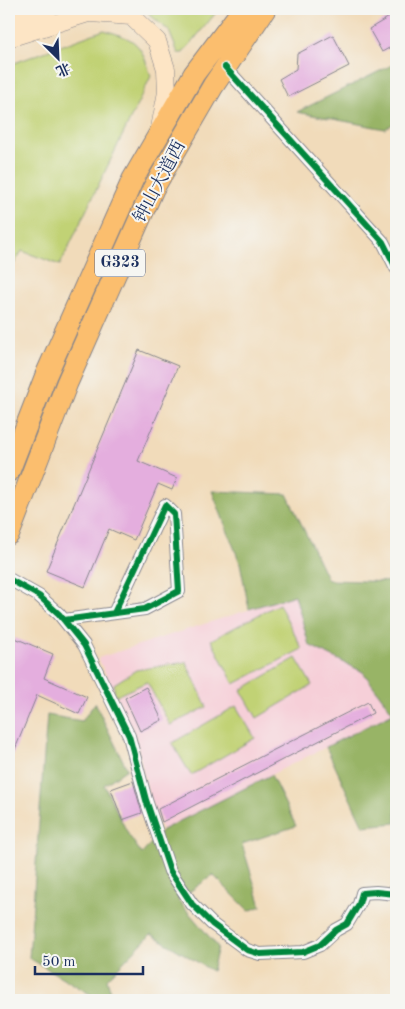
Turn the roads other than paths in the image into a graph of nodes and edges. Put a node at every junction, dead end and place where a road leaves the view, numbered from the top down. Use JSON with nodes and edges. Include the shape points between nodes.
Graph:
{"nodes":[{"id":1,"x":48,"y":9,"type":"edge"},
{"id":2,"x":243,"y":9,"type":"edge"},
{"id":3,"x":264,"y":9,"type":"edge"},
{"id":4,"x":97,"y":11,"type":"edge"},
{"id":5,"x":9,"y":21,"type":"edge"},
{"id":6,"x":9,"y":38,"type":"edge"},
{"id":7,"x":225,"y":67,"type":"junction"},
{"id":8,"x":159,"y":134,"type":"junction"},
{"id":9,"x":396,"y":268,"type":"edge"},
{"id":10,"x":9,"y":471,"type":"edge"},
{"id":11,"x":9,"y":534,"type":"edge"},
{"id":12,"x":9,"y":579,"type":"edge"},
{"id":13,"x":114,"y":613,"type":"junction"},
{"id":14,"x":64,"y":620,"type":"junction"},
{"id":15,"x":396,"y":894,"type":"edge"}],
"edges":[{"from":1,"to":5,"type":"main road"},
{"from":2,"to":8,"type":"highway","name":"钟山大道西","number":"G323","via":[[194,74]]},
{"from":3,"to":7,"type":"highway","name":"钟山大道西","number":"G323"},
{"from":4,"to":6,"type":"main road"},
{"from":4,"to":8,"type":"main road","via":[[131,16],[156,41],[166,69]]},
{"from":7,"to":9,"type":"street","via":[[383,242]]},
{"from":7,"to":11,"type":"highway","name":"钟山大道西","number":"G323","via":[[153,189],[67,383]]},
{"from":8,"to":10,"type":"highway","name":"钟山大道西","number":"G323","via":[[133,179],[46,375]]},
{"from":12,"to":14,"type":"street","via":[[39,596]]},
{"from":13,"to":13,"type":"street","via":[[145,609],[179,591],[174,514],[165,505]]},
{"from":13,"to":14,"type":"street"},
{"from":14,"to":15,"type":"street","via":[[84,645],[129,736],[170,871],[192,904],[212,924],[247,950],[260,954],[303,952],[320,945],[348,924],[362,893]]}]}
